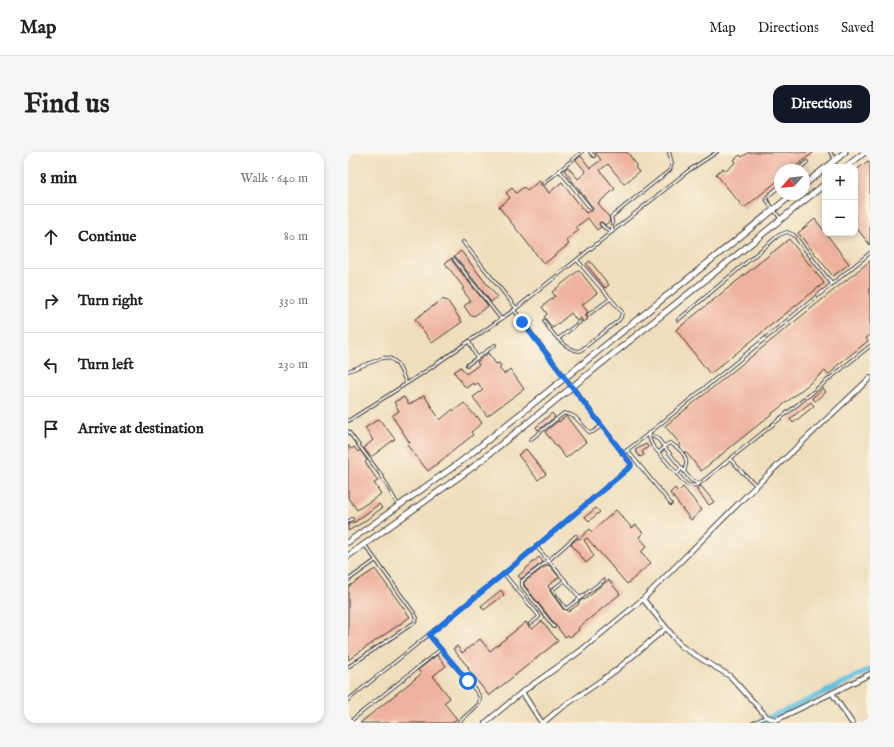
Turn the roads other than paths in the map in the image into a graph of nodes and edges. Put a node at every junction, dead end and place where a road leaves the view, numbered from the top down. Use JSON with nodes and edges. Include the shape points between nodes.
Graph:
{"nodes":[{"id":1,"x":582,"y":152,"type":"edge"},
{"id":2,"x":590,"y":152,"type":"edge"},
{"id":3,"x":669,"y":152,"type":"edge"},
{"id":4,"x":717,"y":152,"type":"edge"},
{"id":5,"x":830,"y":152,"type":"edge"},
{"id":6,"x":845,"y":152,"type":"edge"},
{"id":7,"x":865,"y":152,"type":"edge"},
{"id":8,"x":594,"y":156,"type":"dead end"},
{"id":9,"x":836,"y":160,"type":"junction"},
{"id":10,"x":807,"y":162,"type":"dead end"},
{"id":11,"x":805,"y":164,"type":"edge"},
{"id":12,"x":831,"y":164,"type":"edge"},
{"id":13,"x":850,"y":164,"type":"edge"},
{"id":14,"x":559,"y":170,"type":"junction"},
{"id":15,"x":822,"y":171,"type":"edge"},
{"id":16,"x":810,"y":180,"type":"edge"},
{"id":17,"x":543,"y":184,"type":"dead end"},
{"id":18,"x":822,"y":186,"type":"edge"},
{"id":19,"x":774,"y":191,"type":"edge"},
{"id":20,"x":786,"y":200,"type":"edge"},
{"id":21,"x":591,"y":209,"type":"dead end"},
{"id":22,"x":774,"y":210,"type":"junction"},
{"id":23,"x":781,"y":219,"type":"junction"},
{"id":24,"x":601,"y":224,"type":"dead end"},
{"id":25,"x":612,"y":232,"type":"junction"},
{"id":26,"x":463,"y":242,"type":"dead end"},
{"id":27,"x":870,"y":253,"type":"edge"},
{"id":28,"x":454,"y":259,"type":"dead end"},
{"id":29,"x":577,"y":260,"type":"junction"},
{"id":30,"x":832,"y":284,"type":"junction"},
{"id":31,"x":610,"y":299,"type":"junction"},
{"id":32,"x":516,"y":308,"type":"junction"},
{"id":33,"x":514,"y":310,"type":"junction"},
{"id":34,"x":588,"y":315,"type":"dead end"},
{"id":35,"x":502,"y":319,"type":"junction"},
{"id":36,"x":678,"y":320,"type":"dead end"},
{"id":37,"x":544,"y":321,"type":"dead end"},
{"id":38,"x":580,"y":322,"type":"dead end"},
{"id":39,"x":558,"y":339,"type":"junction"},
{"id":40,"x":469,"y":342,"type":"junction"},
{"id":41,"x":495,"y":345,"type":"dead end"},
{"id":42,"x":870,"y":346,"type":"edge"},
{"id":43,"x":477,"y":358,"type":"junction"},
{"id":44,"x":467,"y":365,"type":"dead end"},
{"id":45,"x":348,"y":371,"type":"edge"},
{"id":46,"x":565,"y":378,"type":"junction"},
{"id":47,"x":870,"y":378,"type":"edge"},
{"id":48,"x":406,"y":383,"type":"junction"},
{"id":49,"x":572,"y":387,"type":"junction"},
{"id":50,"x":348,"y":421,"type":"edge"},
{"id":51,"x":601,"y":426,"type":"junction"},
{"id":52,"x":348,"y":431,"type":"edge"},
{"id":53,"x":648,"y":434,"type":"junction"},
{"id":54,"x":530,"y":440,"type":"dead end"},
{"id":55,"x":664,"y":446,"type":"junction"},
{"id":56,"x":627,"y":450,"type":"junction"},
{"id":57,"x":659,"y":452,"type":"junction"},
{"id":58,"x":622,"y":454,"type":"junction"},
{"id":59,"x":730,"y":459,"type":"junction"},
{"id":60,"x":682,"y":468,"type":"junction"},
{"id":61,"x":684,"y":471,"type":"junction"},
{"id":62,"x":677,"y":474,"type":"junction"},
{"id":63,"x":699,"y":484,"type":"junction"},
{"id":64,"x":755,"y":485,"type":"junction"},
{"id":65,"x":671,"y":504,"type":"dead end"},
{"id":66,"x":398,"y":506,"type":"junction"},
{"id":67,"x":352,"y":519,"type":"dead end"},
{"id":68,"x":348,"y":522,"type":"edge"},
{"id":69,"x":576,"y":536,"type":"dead end"},
{"id":70,"x":350,"y":540,"type":"edge"},
{"id":71,"x":364,"y":544,"type":"junction"},
{"id":72,"x":536,"y":546,"type":"junction"},
{"id":73,"x":358,"y":549,"type":"junction"},
{"id":74,"x":348,"y":556,"type":"edge"},
{"id":75,"x":376,"y":560,"type":"junction"},
{"id":76,"x":548,"y":560,"type":"junction"},
{"id":77,"x":504,"y":574,"type":"junction"},
{"id":78,"x":348,"y":580,"type":"edge"},
{"id":79,"x":565,"y":580,"type":"junction"},
{"id":80,"x":604,"y":580,"type":"dead end"},
{"id":81,"x":580,"y":598,"type":"junction"},
{"id":82,"x":643,"y":599,"type":"junction"},
{"id":83,"x":530,"y":624,"type":"dead end"},
{"id":84,"x":554,"y":627,"type":"dead end"},
{"id":85,"x":666,"y":628,"type":"junction"},
{"id":86,"x":429,"y":635,"type":"junction"},
{"id":87,"x":441,"y":649,"type":"junction"},
{"id":88,"x":348,"y":667,"type":"edge"},
{"id":89,"x":870,"y":674,"type":"edge"},
{"id":90,"x":522,"y":692,"type":"junction"},
{"id":91,"x":832,"y":693,"type":"junction"},
{"id":92,"x":348,"y":700,"type":"edge"},
{"id":93,"x":772,"y":719,"type":"edge"},
{"id":94,"x":348,"y":723,"type":"edge"},
{"id":95,"x":458,"y":723,"type":"edge"},
{"id":96,"x":485,"y":723,"type":"edge"},
{"id":97,"x":542,"y":723,"type":"edge"},
{"id":98,"x":753,"y":723,"type":"edge"},
{"id":99,"x":852,"y":723,"type":"edge"}],
"edges":[{"from":1,"to":14,"type":"lane"},
{"from":2,"to":8,"type":"lane"},
{"from":3,"to":25,"type":"lane","via":[[672,163],[670,170],[611,217]]},
{"from":4,"to":25,"type":"lane","via":[[688,171]]},
{"from":5,"to":9,"type":"lane"},
{"from":6,"to":9,"type":"street"},
{"from":7,"to":13,"type":"street"},
{"from":9,"to":12,"type":"street"},
{"from":10,"to":11,"type":"lane"},
{"from":14,"to":17,"type":"lane"},
{"from":14,"to":21,"type":"lane"},
{"from":15,"to":16,"type":"street"},
{"from":18,"to":23,"type":"street"},
{"from":19,"to":22,"type":"lane","via":[[766,199]]},
{"from":20,"to":22,"type":"street"},
{"from":22,"to":23,"type":"lane"},
{"from":22,"to":46,"type":"street"},
{"from":23,"to":49,"type":"street"},
{"from":24,"to":25,"type":"lane"},
{"from":25,"to":29,"type":"lane"},
{"from":26,"to":32,"type":"lane"},
{"from":27,"to":30,"type":"lane"},
{"from":28,"to":35,"type":"lane"},
{"from":29,"to":31,"type":"lane"},
{"from":29,"to":32,"type":"lane"},
{"from":30,"to":36,"type":"lane","via":[[794,235],[787,232],[779,235]]},
{"from":30,"to":53,"type":"lane"},
{"from":31,"to":34,"type":"lane"},
{"from":31,"to":39,"type":"lane","via":[[622,312],[621,317],[580,351],[569,348]]},
{"from":32,"to":33,"type":"lane"},
{"from":33,"to":35,"type":"lane"},
{"from":33,"to":46,"type":"lane"},
{"from":35,"to":40,"type":"lane"},
{"from":37,"to":39,"type":"lane"},
{"from":38,"to":39,"type":"lane"},
{"from":40,"to":43,"type":"lane"},
{"from":40,"to":48,"type":"lane"},
{"from":41,"to":43,"type":"lane"},
{"from":42,"to":59,"type":"lane"},
{"from":43,"to":44,"type":"lane"},
{"from":45,"to":48,"type":"lane","via":[[387,357],[396,362]]},
{"from":46,"to":49,"type":"lane"},
{"from":46,"to":66,"type":"street","via":[[463,460]]},
{"from":47,"to":64,"type":"street"},
{"from":48,"to":50,"type":"lane"},
{"from":49,"to":51,"type":"lane"},
{"from":49,"to":71,"type":"street","via":[[473,467]]},
{"from":51,"to":54,"type":"lane","via":[[589,432],[575,417],[564,413]]},
{"from":51,"to":58,"type":"lane"},
{"from":52,"to":66,"type":"lane","via":[[381,475]]},
{"from":53,"to":55,"type":"lane","via":[[658,438]]},
{"from":53,"to":56,"type":"lane"},
{"from":53,"to":57,"type":"lane"},
{"from":55,"to":57,"type":"lane"},
{"from":55,"to":60,"type":"lane"},
{"from":55,"to":61,"type":"lane","via":[[670,443],[684,456]]},
{"from":56,"to":58,"type":"lane"},
{"from":56,"to":65,"type":"lane"},
{"from":57,"to":62,"type":"lane"},
{"from":58,"to":72,"type":"lane","via":[[631,464],[630,468]]},
{"from":59,"to":63,"type":"lane"},
{"from":59,"to":64,"type":"lane"},
{"from":60,"to":61,"type":"lane"},
{"from":60,"to":62,"type":"lane"},
{"from":61,"to":63,"type":"lane","via":[[691,480]]},
{"from":62,"to":63,"type":"lane","via":[[689,486]]},
{"from":64,"to":82,"type":"street"},
{"from":66,"to":70,"type":"street"},
{"from":67,"to":68,"type":"lane"},
{"from":69,"to":76,"type":"lane"},
{"from":70,"to":73,"type":"street"},
{"from":71,"to":73,"type":"street"},
{"from":71,"to":75,"type":"lane"},
{"from":72,"to":76,"type":"lane"},
{"from":72,"to":77,"type":"lane"},
{"from":73,"to":74,"type":"street"},
{"from":75,"to":78,"type":"lane"},
{"from":75,"to":88,"type":"lane","via":[[417,618],[415,622]]},
{"from":76,"to":79,"type":"lane"},
{"from":76,"to":84,"type":"lane","via":[[522,581],[522,584]]},
{"from":77,"to":83,"type":"lane","via":[[539,616]]},
{"from":77,"to":86,"type":"lane"},
{"from":79,"to":81,"type":"lane"},
{"from":79,"to":81,"type":"lane","via":[[552,590],[565,608]]},
{"from":80,"to":81,"type":"lane"},
{"from":82,"to":85,"type":"street"},
{"from":82,"to":90,"type":"street","via":[[579,652]]},
{"from":85,"to":93,"type":"street","via":[[681,646],[730,676]]},
{"from":85,"to":97,"type":"street","via":[[615,671]]},
{"from":86,"to":87,"type":"lane"},
{"from":86,"to":92,"type":"lane"},
{"from":87,"to":94,"type":"lane"},
{"from":87,"to":95,"type":"lane","via":[[480,697],[479,704]]},
{"from":89,"to":91,"type":"street"},
{"from":90,"to":96,"type":"street"},
{"from":90,"to":97,"type":"street"},
{"from":91,"to":93,"type":"street"},
{"from":91,"to":99,"type":"street"},
{"from":93,"to":98,"type":"lane"}]}
